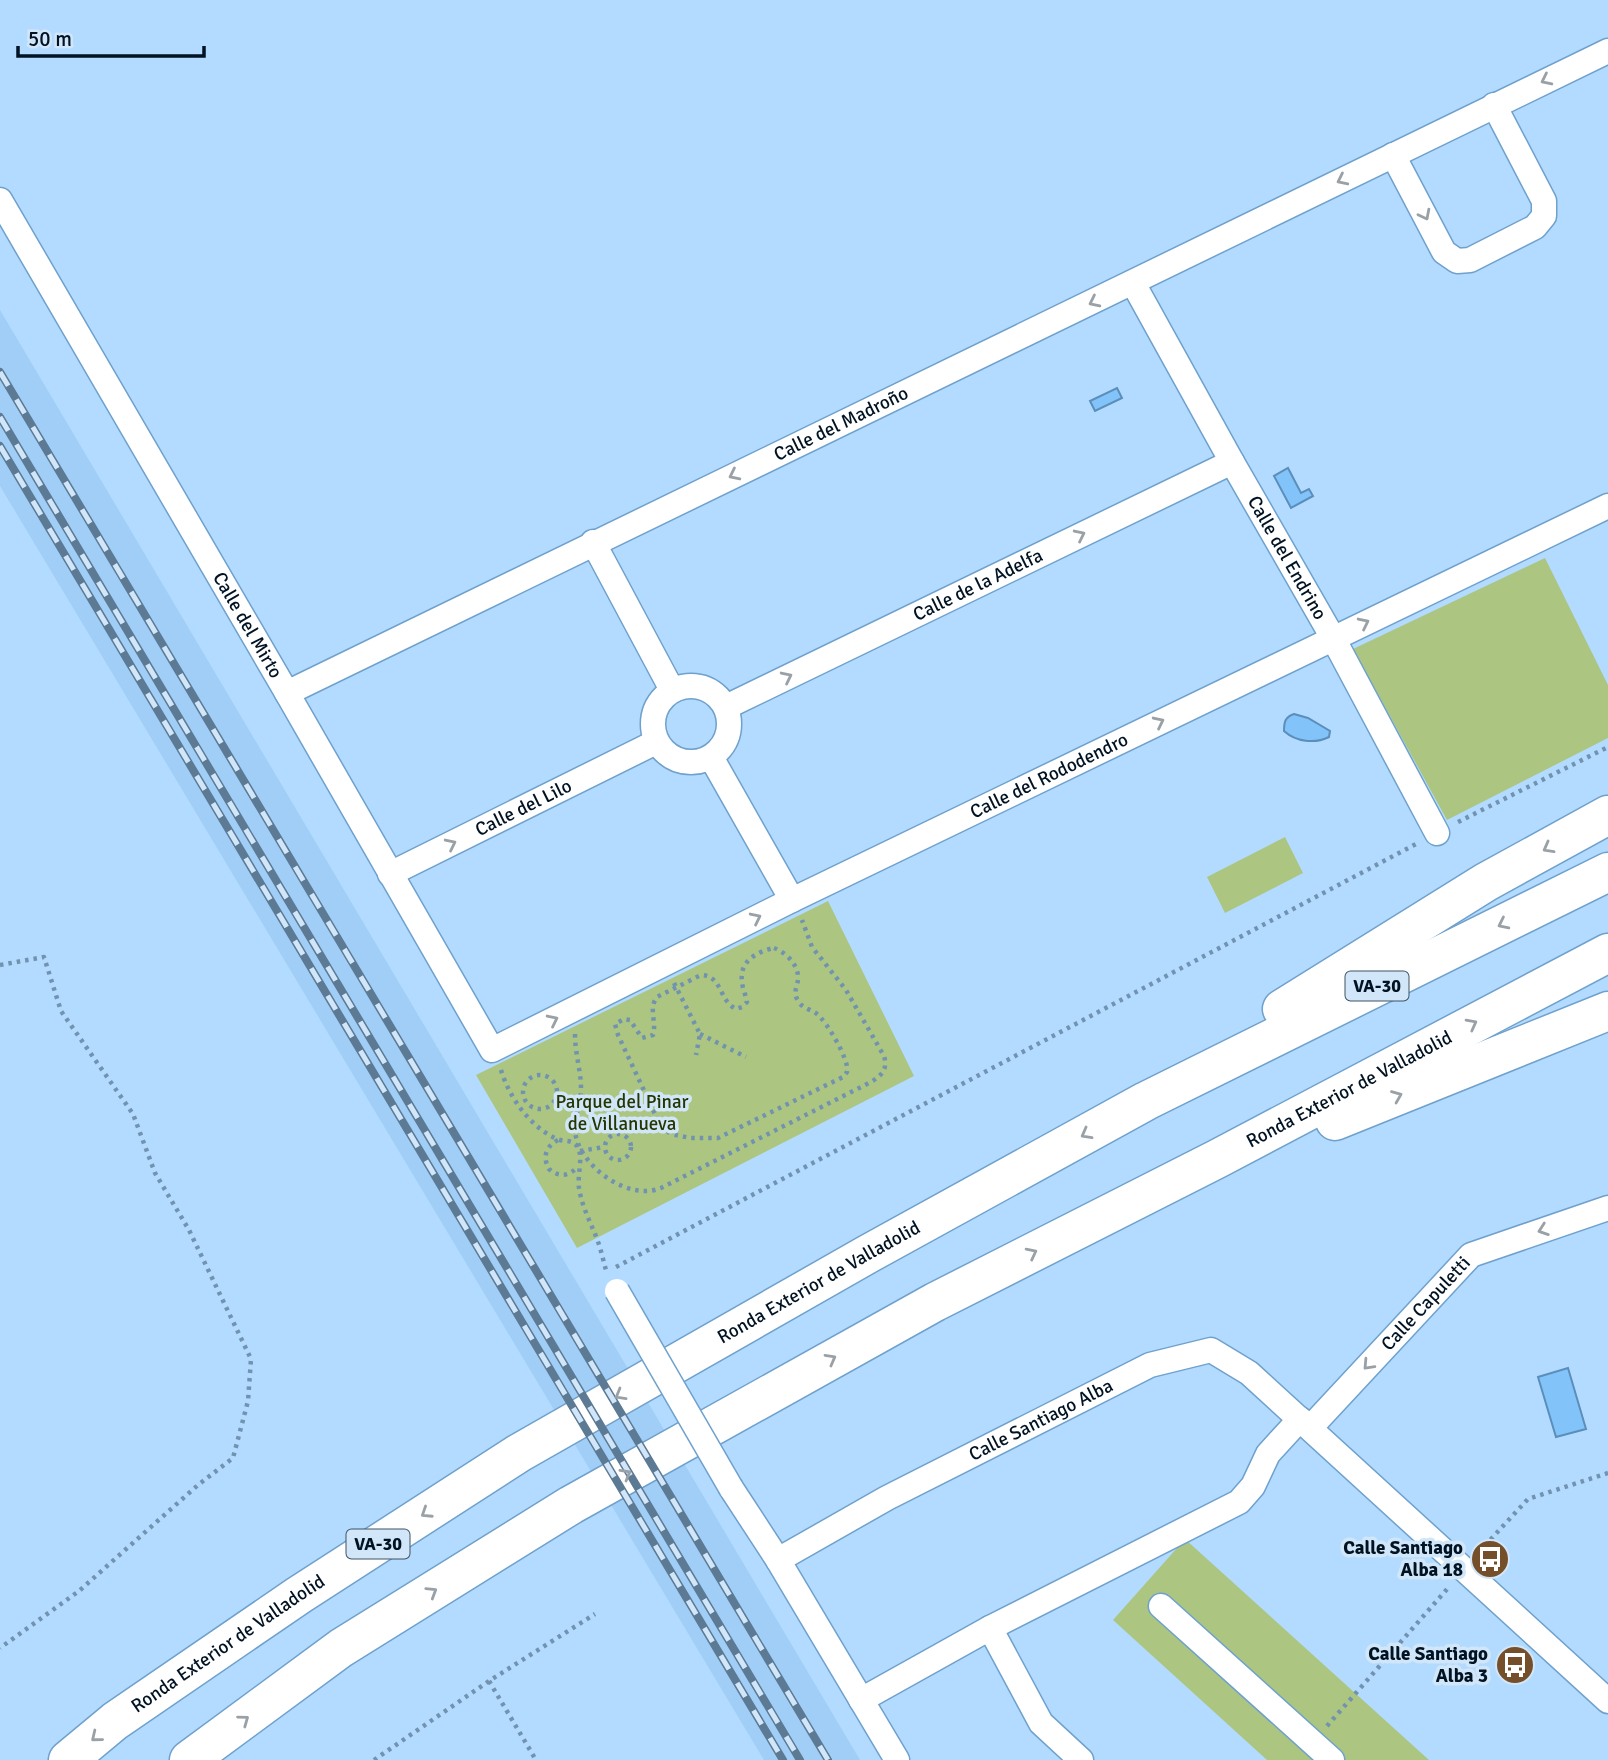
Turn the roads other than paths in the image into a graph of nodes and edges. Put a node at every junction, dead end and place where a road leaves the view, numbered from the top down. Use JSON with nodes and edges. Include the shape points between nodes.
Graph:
{"nodes":[{"id":1,"x":1608,"y":51,"type":"edge"},
{"id":2,"x":1494,"y":105,"type":"junction"},
{"id":3,"x":1393,"y":155,"type":"junction"},
{"id":4,"x":0,"y":200,"type":"edge"},
{"id":5,"x":1133,"y":283,"type":"junction"},
{"id":6,"x":1232,"y":462,"type":"junction"},
{"id":7,"x":1608,"y":506,"type":"edge"},
{"id":8,"x":593,"y":542,"type":"junction"},
{"id":9,"x":1333,"y":638,"type":"junction"},
{"id":10,"x":672,"y":690,"type":"junction"},
{"id":11,"x":287,"y":693,"type":"junction"},
{"id":12,"x":726,"y":707,"type":"junction"},
{"id":13,"x":656,"y":742,"type":"junction"},
{"id":14,"x":710,"y":757,"type":"junction"},
{"id":15,"x":1608,"y":815,"type":"edge"},
{"id":16,"x":1437,"y":833,"type":"road end"},
{"id":17,"x":1608,"y":872,"type":"edge"},
{"id":18,"x":390,"y":874,"type":"junction"},
{"id":19,"x":792,"y":900,"type":"junction"},
{"id":20,"x":1608,"y":953,"type":"edge"},
{"id":21,"x":1608,"y":1011,"type":"edge"},
{"id":22,"x":492,"y":1050,"type":"joint"},
{"id":23,"x":1146,"y":1101,"type":"junction"},
{"id":24,"x":1217,"y":1159,"type":"junction"},
{"id":25,"x":1608,"y":1208,"type":"edge"},
{"id":26,"x":612,"y":1282,"type":"road end"},
{"id":27,"x":1305,"y":1424,"type":"junction"},
{"id":28,"x":778,"y":1560,"type":"junction"},
{"id":29,"x":1161,"y":1606,"type":"dead end"},
{"id":30,"x":990,"y":1628,"type":"junction"},
{"id":31,"x":861,"y":1700,"type":"junction"},
{"id":32,"x":1608,"y":1701,"type":"edge"},
{"id":33,"x":68,"y":1760,"type":"edge"},
{"id":34,"x":189,"y":1760,"type":"edge"},
{"id":35,"x":897,"y":1760,"type":"edge"},
{"id":36,"x":1082,"y":1760,"type":"edge"},
{"id":37,"x":1332,"y":1760,"type":"edge"}],
"edges":[{"from":1,"to":2,"type":"street","name":"Calle del Madroño","one_way":true},
{"from":2,"to":3,"type":"street","name":"Calle del Madroño"},
{"from":3,"to":2,"type":"street","one_way":true,"via":[[1444,252],[1457,261],[1470,260],[1535,227],[1544,216],[1544,201]]},
{"from":3,"to":5,"type":"street","name":"Calle del Madroño","one_way":true},
{"from":4,"to":11,"type":"street","name":"Calle del Mirto"},
{"from":5,"to":6,"type":"street","name":"Calle del Endrino"},
{"from":5,"to":8,"type":"street","name":"Calle del Madroño","one_way":true},
{"from":6,"to":9,"type":"street","name":"Calle del Endrino"},
{"from":12,"to":6,"type":"street","name":"Calle de la Adelfa","one_way":true},
{"from":9,"to":7,"type":"street","name":"Calle del Rododendro","one_way":true},
{"from":8,"to":10,"type":"street"},
{"from":8,"to":11,"type":"street","name":"Calle del Madroño"},
{"from":9,"to":16,"type":"street","name":"Calle del Endrino"},
{"from":19,"to":9,"type":"street","name":"Calle del Rododendro","one_way":true},
{"from":10,"to":12,"type":"street","via":[[696,685],[719,697]]},
{"from":10,"to":13,"type":"street","via":[[662,697],[652,718]]},
{"from":11,"to":18,"type":"street","name":"Calle del Mirto"},
{"from":12,"to":14,"type":"street","via":[[728,735]]},
{"from":13,"to":14,"type":"street","via":[[680,761]]},
{"from":18,"to":13,"type":"street","name":"Calle del Lilo","one_way":true},
{"from":14,"to":19,"type":"street"},
{"from":15,"to":23,"type":"highway","one_way":true,"via":[[1486,882],[1216,1051]]},
{"from":17,"to":23,"type":"highway","name":"Ronda Exterior de Valladolid","number":"VA-30","one_way":true},
{"from":18,"to":22,"type":"street","name":"Calle del Mirto"},
{"from":22,"to":19,"type":"street","name":"Calle del Rododendro","one_way":true,"via":[[567,1013],[670,975]]},
{"from":24,"to":20,"type":"highway","name":"Ronda Exterior de Valladolid","one_way":true},
{"from":24,"to":21,"type":"highway","one_way":true,"via":[[1280,1144]]},
{"from":23,"to":33,"type":"highway","name":"Ronda Exterior de Valladolid","number":"VA-30","one_way":true,"via":[[519,1453],[299,1595],[115,1721]]},
{"from":34,"to":24,"type":"highway","name":"Ronda Exterior de Valladolid","one_way":true,"via":[[341,1648],[571,1505],[935,1302]]},
{"from":25,"to":27,"type":"street","name":"Calle Capuletti","one_way":true,"via":[[1471,1255]]},
{"from":26,"to":28,"type":"street","bridge":true},
{"from":27,"to":28,"type":"street","name":"Calle Santiago Alba","via":[[1249,1373],[1211,1350],[1150,1366],[887,1499]]},
{"from":27,"to":30,"type":"street","via":[[1268,1454],[1253,1486],[1239,1502]]},
{"from":27,"to":32,"type":"street","name":"Calle Santiago Alba"},
{"from":28,"to":31,"type":"street"},
{"from":29,"to":37,"type":"street"},
{"from":30,"to":31,"type":"street"},
{"from":30,"to":36,"type":"street","via":[[1041,1723]]},
{"from":31,"to":35,"type":"street"}]}
